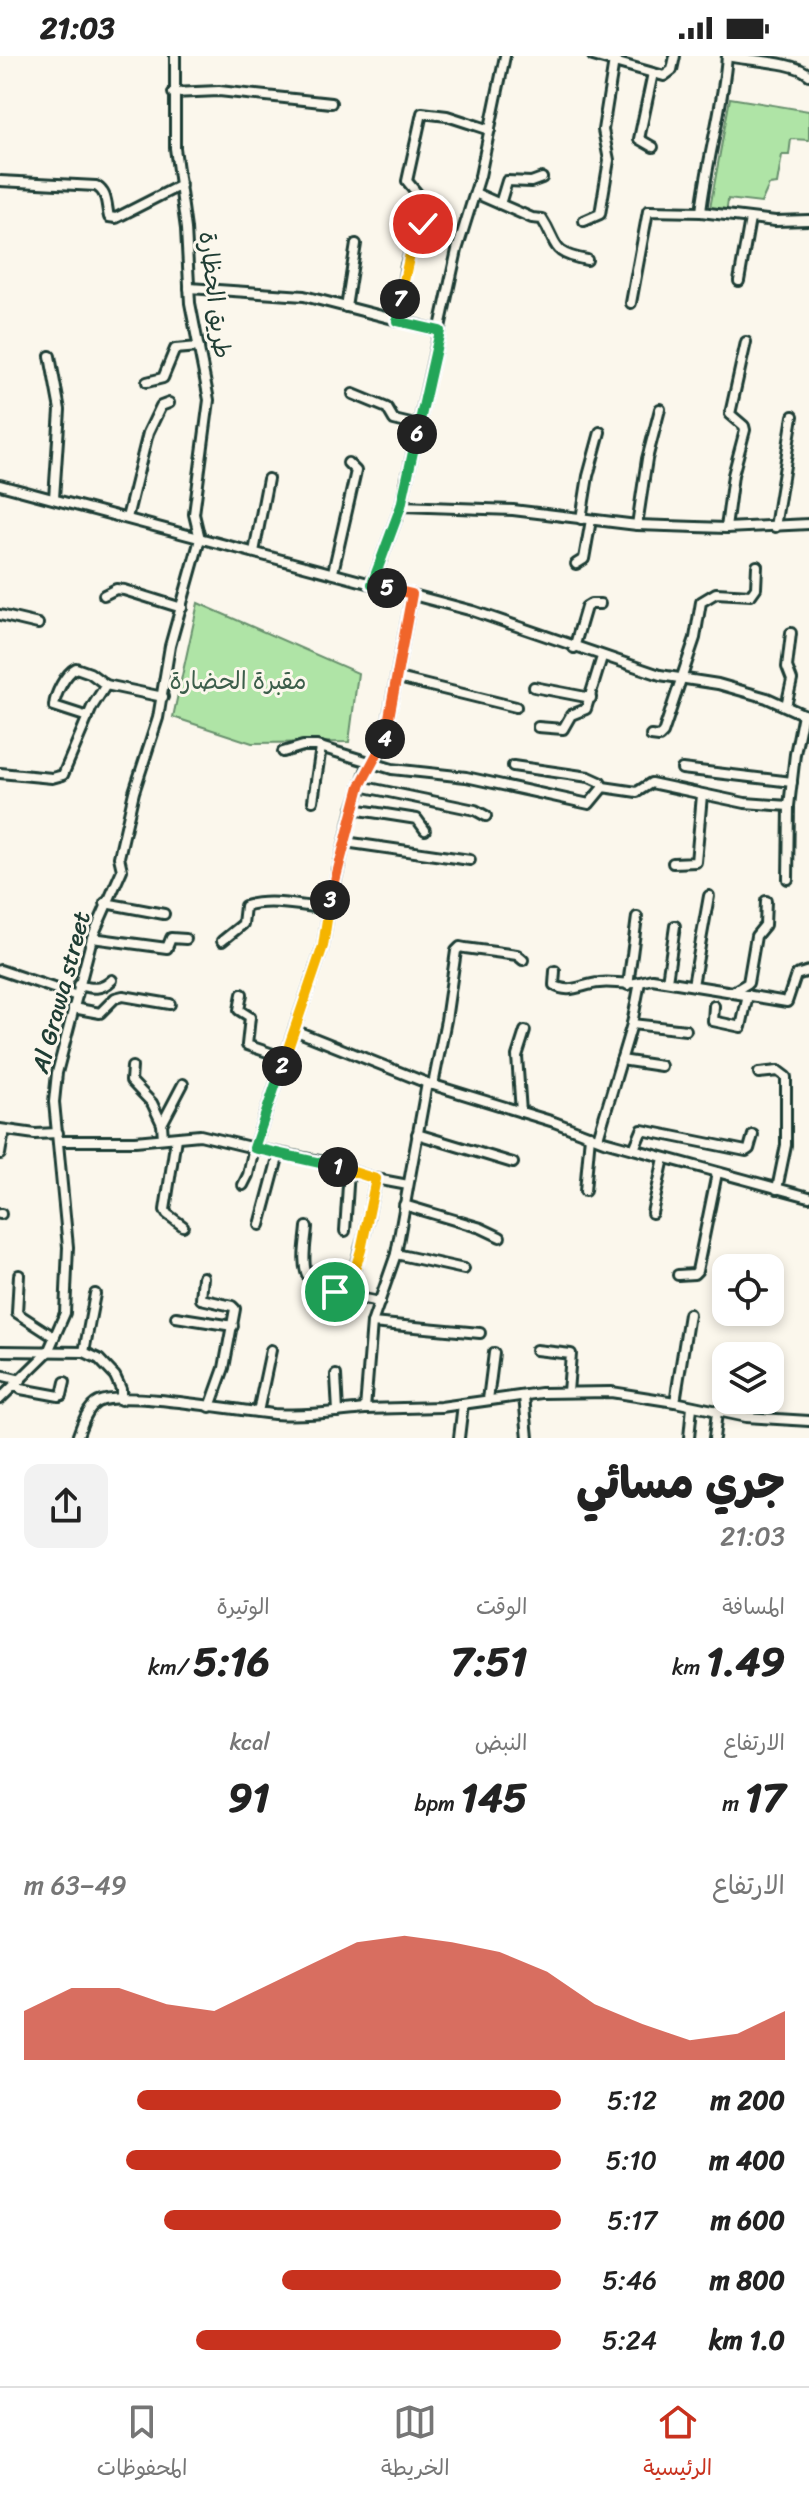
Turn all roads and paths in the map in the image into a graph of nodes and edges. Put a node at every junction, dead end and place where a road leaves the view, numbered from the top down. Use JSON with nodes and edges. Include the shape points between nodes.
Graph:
{"nodes":[{"id":1,"x":175,"y":56,"type":"edge"},
{"id":2,"x":505,"y":56,"type":"edge"},
{"id":3,"x":593,"y":56,"type":"edge"},
{"id":4,"x":675,"y":56,"type":"edge"},
{"id":5,"x":727,"y":56,"type":"edge"},
{"id":6,"x":614,"y":61,"type":"junction"},
{"id":7,"x":653,"y":73,"type":"junction"},
{"id":8,"x":809,"y":75,"type":"edge"},
{"id":9,"x":173,"y":93,"type":"junction"},
{"id":10,"x":331,"y":103,"type":"dead end"},
{"id":11,"x":490,"y":130,"type":"junction"},
{"id":12,"x":653,"y":147,"type":"dead end"},
{"id":13,"x":542,"y":178,"type":"dead end"},
{"id":14,"x":0,"y":181,"type":"edge"},
{"id":15,"x":181,"y":185,"type":"junction"},
{"id":16,"x":475,"y":193,"type":"junction"},
{"id":17,"x":500,"y":204,"type":"junction"},
{"id":18,"x":701,"y":212,"type":"junction"},
{"id":19,"x":750,"y":219,"type":"junction"},
{"id":20,"x":809,"y":220,"type":"edge"},
{"id":21,"x":584,"y":221,"type":"dead end"},
{"id":22,"x":356,"y":244,"type":"dead end"},
{"id":23,"x":587,"y":260,"type":"dead end"},
{"id":24,"x":739,"y":281,"type":"dead end"},
{"id":25,"x":189,"y":288,"type":"junction"},
{"id":26,"x":631,"y":303,"type":"dead end"},
{"id":27,"x":346,"y":307,"type":"junction"},
{"id":28,"x":397,"y":321,"type":"junction"},
{"id":29,"x":440,"y":331,"type":"junction"},
{"id":30,"x":746,"y":342,"type":"dead end"},
{"id":31,"x":199,"y":347,"type":"junction"},
{"id":32,"x":50,"y":356,"type":"dead end"},
{"id":33,"x":147,"y":382,"type":"dead end"},
{"id":34,"x":353,"y":394,"type":"dead end"},
{"id":35,"x":169,"y":403,"type":"dead end"},
{"id":36,"x":660,"y":409,"type":"dead end"},
{"id":37,"x":793,"y":416,"type":"dead end"},
{"id":38,"x":419,"y":426,"type":"junction"},
{"id":39,"x":600,"y":432,"type":"dead end"},
{"id":40,"x":348,"y":463,"type":"dead end"},
{"id":41,"x":268,"y":479,"type":"dead end"},
{"id":42,"x":0,"y":485,"type":"edge"},
{"id":43,"x":54,"y":498,"type":"junction"},
{"id":44,"x":401,"y":506,"type":"junction"},
{"id":45,"x":127,"y":518,"type":"junction"},
{"id":46,"x":581,"y":519,"type":"junction"},
{"id":47,"x":591,"y":520,"type":"junction"},
{"id":48,"x":809,"y":524,"type":"edge"},
{"id":49,"x":637,"y":525,"type":"junction"},
{"id":50,"x":775,"y":527,"type":"junction"},
{"id":51,"x":726,"y":528,"type":"junction"},
{"id":52,"x":200,"y":539,"type":"junction"},
{"id":53,"x":254,"y":552,"type":"junction"},
{"id":54,"x":576,"y":564,"type":"dead end"},
{"id":55,"x":757,"y":566,"type":"dead end"},
{"id":56,"x":333,"y":572,"type":"junction"},
{"id":57,"x":372,"y":584,"type":"junction"},
{"id":58,"x":412,"y":594,"type":"junction"},
{"id":59,"x":104,"y":595,"type":"dead end"},
{"id":60,"x":600,"y":604,"type":"dead end"},
{"id":61,"x":182,"y":608,"type":"junction"},
{"id":62,"x":0,"y":615,"type":"edge"},
{"id":63,"x":38,"y":624,"type":"dead end"},
{"id":64,"x":791,"y":633,"type":"dead end"},
{"id":65,"x":574,"y":648,"type":"junction"},
{"id":66,"x":602,"y":657,"type":"junction"},
{"id":67,"x":398,"y":678,"type":"junction"},
{"id":68,"x":682,"y":679,"type":"junction"},
{"id":69,"x":106,"y":685,"type":"junction"},
{"id":70,"x":534,"y":687,"type":"dead end"},
{"id":71,"x":163,"y":697,"type":"junction"},
{"id":72,"x":591,"y":698,"type":"junction"},
{"id":73,"x":786,"y":706,"type":"junction"},
{"id":74,"x":516,"y":707,"type":"dead end"},
{"id":75,"x":806,"y":716,"type":"edge"},
{"id":76,"x":88,"y":717,"type":"junction"},
{"id":77,"x":538,"y":727,"type":"dead end"},
{"id":78,"x":651,"y":736,"type":"dead end"},
{"id":79,"x":321,"y":747,"type":"junction"},
{"id":80,"x":283,"y":752,"type":"dead end"},
{"id":81,"x":371,"y":764,"type":"junction"},
{"id":82,"x":513,"y":766,"type":"dead end"},
{"id":83,"x":682,"y":769,"type":"dead end"},
{"id":84,"x":0,"y":773,"type":"edge"},
{"id":85,"x":792,"y":782,"type":"junction"},
{"id":86,"x":360,"y":786,"type":"junction"},
{"id":87,"x":603,"y":787,"type":"junction"},
{"id":88,"x":702,"y":795,"type":"junction"},
{"id":89,"x":313,"y":801,"type":"dead end"},
{"id":90,"x":789,"y":806,"type":"junction"},
{"id":91,"x":353,"y":809,"type":"junction"},
{"id":92,"x":486,"y":816,"type":"dead end"},
{"id":93,"x":425,"y":830,"type":"dead end"},
{"id":94,"x":345,"y":842,"type":"junction"},
{"id":95,"x":470,"y":860,"type":"dead end"},
{"id":96,"x":673,"y":863,"type":"dead end"},
{"id":97,"x":788,"y":879,"type":"dead end"},
{"id":98,"x":709,"y":896,"type":"dead end"},
{"id":99,"x":766,"y":901,"type":"dead end"},
{"id":100,"x":105,"y":903,"type":"junction"},
{"id":101,"x":328,"y":909,"type":"junction"},
{"id":102,"x":164,"y":914,"type":"dead end"},
{"id":103,"x":637,"y":917,"type":"dead end"},
{"id":104,"x":675,"y":926,"type":"dead end"},
{"id":105,"x":92,"y":938,"type":"junction"},
{"id":106,"x":186,"y":939,"type":"dead end"},
{"id":107,"x":222,"y":941,"type":"dead end"},
{"id":108,"x":523,"y":960,"type":"dead end"},
{"id":109,"x":0,"y":970,"type":"edge"},
{"id":110,"x":555,"y":971,"type":"dead end"},
{"id":111,"x":809,"y":971,"type":"edge"},
{"id":112,"x":112,"y":980,"type":"dead end"},
{"id":113,"x":667,"y":981,"type":"junction"},
{"id":114,"x":640,"y":982,"type":"junction"},
{"id":115,"x":78,"y":985,"type":"junction"},
{"id":116,"x":628,"y":985,"type":"junction"},
{"id":117,"x":693,"y":985,"type":"junction"},
{"id":118,"x":733,"y":992,"type":"junction"},
{"id":119,"x":242,"y":994,"type":"dead end"},
{"id":120,"x":748,"y":995,"type":"junction"},
{"id":121,"x":77,"y":996,"type":"junction"},
{"id":122,"x":170,"y":1004,"type":"dead end"},
{"id":123,"x":714,"y":1006,"type":"dead end"},
{"id":124,"x":73,"y":1008,"type":"junction"},
{"id":125,"x":632,"y":1024,"type":"junction"},
{"id":126,"x":294,"y":1030,"type":"junction"},
{"id":127,"x":686,"y":1030,"type":"dead end"},
{"id":128,"x":525,"y":1031,"type":"dead end"},
{"id":129,"x":285,"y":1058,"type":"junction"},
{"id":130,"x":621,"y":1060,"type":"junction"},
{"id":131,"x":661,"y":1066,"type":"dead end"},
{"id":132,"x":132,"y":1067,"type":"dead end"},
{"id":133,"x":759,"y":1073,"type":"dead end"},
{"id":134,"x":181,"y":1083,"type":"dead end"},
{"id":135,"x":430,"y":1084,"type":"junction"},
{"id":136,"x":521,"y":1112,"type":"junction"},
{"id":137,"x":162,"y":1124,"type":"junction"},
{"id":138,"x":2,"y":1129,"type":"edge"},
{"id":139,"x":417,"y":1134,"type":"junction"},
{"id":140,"x":753,"y":1135,"type":"dead end"},
{"id":141,"x":58,"y":1137,"type":"junction"},
{"id":142,"x":594,"y":1137,"type":"junction"},
{"id":143,"x":163,"y":1138,"type":"junction"},
{"id":144,"x":176,"y":1138,"type":"junction"},
{"id":145,"x":254,"y":1148,"type":"junction"},
{"id":146,"x":634,"y":1149,"type":"junction"},
{"id":147,"x":0,"y":1154,"type":"edge"},
{"id":148,"x":279,"y":1154,"type":"junction"},
{"id":149,"x":664,"y":1158,"type":"junction"},
{"id":150,"x":513,"y":1163,"type":"dead end"},
{"id":151,"x":349,"y":1170,"type":"junction"},
{"id":152,"x":717,"y":1173,"type":"junction"},
{"id":153,"x":376,"y":1179,"type":"junction"},
{"id":154,"x":243,"y":1185,"type":"dead end"},
{"id":155,"x":408,"y":1185,"type":"junction"},
{"id":156,"x":777,"y":1189,"type":"junction"},
{"id":157,"x":585,"y":1191,"type":"dead end"},
{"id":158,"x":809,"y":1197,"type":"edge"},
{"id":159,"x":404,"y":1205,"type":"junction"},
{"id":160,"x":652,"y":1213,"type":"dead end"},
{"id":161,"x":260,"y":1225,"type":"dead end"},
{"id":162,"x":183,"y":1226,"type":"dead end"},
{"id":163,"x":307,"y":1227,"type":"dead end"},
{"id":164,"x":345,"y":1231,"type":"dead end"},
{"id":165,"x":500,"y":1237,"type":"dead end"},
{"id":166,"x":396,"y":1254,"type":"junction"},
{"id":167,"x":464,"y":1269,"type":"dead end"},
{"id":168,"x":19,"y":1275,"type":"dead end"},
{"id":169,"x":678,"y":1275,"type":"dead end"},
{"id":170,"x":203,"y":1277,"type":"dead end"},
{"id":171,"x":95,"y":1294,"type":"dead end"},
{"id":172,"x":347,"y":1295,"type":"junction"},
{"id":173,"x":380,"y":1302,"type":"junction"},
{"id":174,"x":689,"y":1314,"type":"dead end"},
{"id":175,"x":176,"y":1317,"type":"dead end"},
{"id":176,"x":372,"y":1323,"type":"junction"},
{"id":177,"x":233,"y":1326,"type":"junction"},
{"id":178,"x":480,"y":1333,"type":"dead end"},
{"id":179,"x":54,"y":1337,"type":"junction"},
{"id":180,"x":271,"y":1350,"type":"dead end"},
{"id":181,"x":536,"y":1350,"type":"dead end"},
{"id":182,"x":0,"y":1351,"type":"edge"},
{"id":183,"x":48,"y":1352,"type":"junction"},
{"id":184,"x":84,"y":1352,"type":"junction"},
{"id":185,"x":494,"y":1353,"type":"dead end"},
{"id":186,"x":0,"y":1375,"type":"edge"},
{"id":187,"x":336,"y":1375,"type":"dead end"},
{"id":188,"x":18,"y":1382,"type":"junction"},
{"id":189,"x":65,"y":1382,"type":"dead end"},
{"id":190,"x":568,"y":1392,"type":"junction"},
{"id":191,"x":524,"y":1396,"type":"junction"},
{"id":192,"x":0,"y":1399,"type":"edge"},
{"id":193,"x":121,"y":1400,"type":"junction"},
{"id":194,"x":488,"y":1400,"type":"junction"},
{"id":195,"x":675,"y":1402,"type":"junction"},
{"id":196,"x":463,"y":1404,"type":"junction"},
{"id":197,"x":210,"y":1407,"type":"junction"},
{"id":198,"x":692,"y":1407,"type":"junction"},
{"id":199,"x":365,"y":1409,"type":"junction"},
{"id":200,"x":712,"y":1411,"type":"edge"},
{"id":201,"x":258,"y":1412,"type":"junction"},
{"id":202,"x":338,"y":1412,"type":"junction"},
{"id":203,"x":717,"y":1414,"type":"edge"},
{"id":204,"x":729,"y":1414,"type":"edge"},
{"id":205,"x":809,"y":1421,"type":"edge"},
{"id":206,"x":77,"y":1438,"type":"edge"},
{"id":207,"x":459,"y":1438,"type":"edge"},
{"id":208,"x":528,"y":1438,"type":"edge"},
{"id":209,"x":689,"y":1438,"type":"edge"},
{"id":210,"x":714,"y":1438,"type":"edge"}],
"edges":[{"from":1,"to":9,"type":"street","name":"طريق الحظارة"},
{"from":2,"to":11,"type":"street"},
{"from":3,"to":6,"type":"street"},
{"from":4,"to":7,"type":"street","via":[[670,73]]},
{"from":5,"to":8,"type":"street"},
{"from":5,"to":18,"type":"street"},
{"from":6,"to":7,"type":"street"},
{"from":6,"to":21,"type":"street","via":[[603,130],[609,160],[600,214]]},
{"from":7,"to":12,"type":"street","via":[[639,139]]},
{"from":9,"to":10,"type":"street","via":[[219,91]]},
{"from":9,"to":15,"type":"street","name":"طريق الحظارة"},
{"from":11,"to":16,"type":"street"},
{"from":11,"to":28,"type":"street","via":[[422,113],[407,181],[428,211],[406,265]]},
{"from":13,"to":17,"type":"street","via":[[507,181]]},
{"from":14,"to":15,"type":"street","via":[[96,186],[103,190],[109,217],[116,218]]},
{"from":15,"to":25,"type":"street","name":"طريق الحظارة"},
{"from":16,"to":17,"type":"street"},
{"from":16,"to":29,"type":"street"},
{"from":17,"to":23,"type":"street","via":[[542,219],[558,250]]},
{"from":18,"to":19,"type":"street"},
{"from":18,"to":26,"type":"street","via":[[648,211]]},
{"from":19,"to":20,"type":"street"},
{"from":19,"to":24,"type":"street"},
{"from":22,"to":27,"type":"street"},
{"from":25,"to":27,"type":"street","via":[[304,296]]},
{"from":25,"to":31,"type":"street","name":"طريق الحظارة"},
{"from":27,"to":28,"type":"street"},
{"from":28,"to":29,"type":"street"},
{"from":29,"to":38,"type":"street"},
{"from":30,"to":51,"type":"street","via":[[730,414],[745,430]]},
{"from":31,"to":33,"type":"street","via":[[175,349],[165,375]]},
{"from":31,"to":52,"type":"street","name":"طريق الحظارة","via":[[209,400],[194,514]]},
{"from":32,"to":43,"type":"street","via":[[60,410]]},
{"from":34,"to":38,"type":"street","via":[[387,408],[394,420]]},
{"from":35,"to":45,"type":"street","via":[[161,406],[148,433]]},
{"from":36,"to":49,"type":"street"},
{"from":37,"to":50,"type":"street"},
{"from":38,"to":44,"type":"street"},
{"from":39,"to":46,"type":"street"},
{"from":40,"to":56,"type":"street","via":[[356,471],[355,480]]},
{"from":41,"to":53,"type":"street"},
{"from":42,"to":43,"type":"street"},
{"from":43,"to":45,"type":"street"},
{"from":44,"to":46,"type":"street","via":[[513,510]]},
{"from":44,"to":57,"type":"street"},
{"from":45,"to":52,"type":"street"},
{"from":46,"to":47,"type":"street"},
{"from":47,"to":49,"type":"street"},
{"from":47,"to":54,"type":"street","via":[[584,559]]},
{"from":48,"to":50,"type":"street"},
{"from":49,"to":51,"type":"street"},
{"from":50,"to":51,"type":"street"},
{"from":52,"to":53,"type":"street"},
{"from":52,"to":61,"type":"street","name":"Al Grawa street"},
{"from":53,"to":56,"type":"street"},
{"from":55,"to":68,"type":"street","via":[[751,595],[716,593],[701,602]]},
{"from":56,"to":57,"type":"street"},
{"from":57,"to":58,"type":"street"},
{"from":58,"to":65,"type":"street"},
{"from":58,"to":67,"type":"street"},
{"from":59,"to":61,"type":"street","via":[[124,590]]},
{"from":60,"to":65,"type":"street","via":[[586,607]]},
{"from":61,"to":71,"type":"street","name":"Al Grawa street"},
{"from":62,"to":63,"type":"street"},
{"from":64,"to":73,"type":"street","via":[[787,667],[792,680]]},
{"from":65,"to":66,"type":"street"},
{"from":66,"to":68,"type":"street"},
{"from":66,"to":72,"type":"street"},
{"from":67,"to":74,"type":"street"},
{"from":67,"to":81,"type":"street","via":[[383,745]]},
{"from":68,"to":73,"type":"street","via":[[738,689]]},
{"from":68,"to":78,"type":"street","via":[[662,735]]},
{"from":69,"to":71,"type":"street"},
{"from":69,"to":76,"type":"street"},
{"from":69,"to":76,"type":"street","via":[[81,669],[69,672],[54,706]]},
{"from":70,"to":72,"type":"street"},
{"from":71,"to":100,"type":"street","name":"Al Grawa street","via":[[134,792],[119,857],[122,870]]},
{"from":72,"to":77,"type":"street","via":[[563,729]]},
{"from":73,"to":75,"type":"street"},
{"from":75,"to":85,"type":"street"},
{"from":76,"to":84,"type":"street","via":[[60,777]]},
{"from":79,"to":80,"type":"street"},
{"from":79,"to":81,"type":"street"},
{"from":79,"to":89,"type":"street"},
{"from":81,"to":86,"type":"street"},
{"from":81,"to":87,"type":"street","via":[[466,777],[589,804]]},
{"from":82,"to":87,"type":"street","via":[[589,777]]},
{"from":83,"to":85,"type":"street"},
{"from":85,"to":90,"type":"street"},
{"from":86,"to":91,"type":"street"},
{"from":86,"to":92,"type":"street"},
{"from":87,"to":88,"type":"street","via":[[637,792],[651,783]]},
{"from":88,"to":90,"type":"street"},
{"from":88,"to":96,"type":"street","via":[[696,862]]},
{"from":90,"to":97,"type":"street"},
{"from":91,"to":93,"type":"street","via":[[417,819]]},
{"from":91,"to":94,"type":"street"},
{"from":94,"to":95,"type":"street"},
{"from":94,"to":101,"type":"street"},
{"from":98,"to":117,"type":"street"},
{"from":99,"to":118,"type":"street","via":[[765,925],[756,936],[748,983]]},
{"from":100,"to":102,"type":"street"},
{"from":100,"to":105,"type":"street","name":"Al Grawa street"},
{"from":101,"to":107,"type":"street","via":[[249,904],[243,924]]},
{"from":101,"to":126,"type":"street","via":[[323,946]]},
{"from":103,"to":116,"type":"street"},
{"from":104,"to":113,"type":"street"},
{"from":105,"to":106,"type":"street","via":[[160,948],[167,948],[171,938]]},
{"from":105,"to":115,"type":"street","name":"Al Grawa street"},
{"from":108,"to":135,"type":"street","via":[[465,948],[456,951]]},
{"from":109,"to":121,"type":"street"},
{"from":110,"to":116,"type":"street","via":[[553,983],[560,989],[602,982]]},
{"from":111,"to":120,"type":"street","via":[[796,975],[787,1002]]},
{"from":112,"to":115,"type":"street","via":[[105,987]]},
{"from":113,"to":114,"type":"street"},
{"from":113,"to":117,"type":"street"},
{"from":114,"to":116,"type":"street"},
{"from":114,"to":125,"type":"street"},
{"from":115,"to":121,"type":"street","name":"Al Grawa street"},
{"from":117,"to":118,"type":"street"},
{"from":118,"to":120,"type":"street"},
{"from":119,"to":129,"type":"street","via":[[239,1010],[250,1017],[247,1045]]},
{"from":120,"to":123,"type":"street","via":[[741,1027],[713,1021]]},
{"from":121,"to":124,"type":"street","name":"Al Grawa street"},
{"from":122,"to":124,"type":"street","via":[[123,996],[100,1013]]},
{"from":124,"to":141,"type":"street","name":"Al Grawa street","via":[[57,1073]]},
{"from":125,"to":127,"type":"street"},
{"from":125,"to":130,"type":"street"},
{"from":126,"to":129,"type":"street"},
{"from":126,"to":135,"type":"street"},
{"from":128,"to":136,"type":"street","via":[[517,1056]]},
{"from":129,"to":145,"type":"street"},
{"from":130,"to":131,"type":"street"},
{"from":130,"to":142,"type":"street"},
{"from":132,"to":137,"type":"street","via":[[131,1081],[149,1097]]},
{"from":133,"to":156,"type":"street","via":[[778,1071],[786,1077],[786,1145]]},
{"from":134,"to":137,"type":"street"},
{"from":135,"to":136,"type":"street"},
{"from":135,"to":139,"type":"street"},
{"from":136,"to":142,"type":"street"},
{"from":137,"to":143,"type":"street"},
{"from":138,"to":141,"type":"street"},
{"from":138,"to":147,"type":"street"},
{"from":139,"to":150,"type":"street"},
{"from":139,"to":155,"type":"street"},
{"from":140,"to":146,"type":"street","via":[[746,1151],[642,1130]]},
{"from":141,"to":143,"type":"street"},
{"from":141,"to":179,"type":"street","name":"Al Grawa street","via":[[68,1289]]},
{"from":142,"to":146,"type":"street"},
{"from":142,"to":157,"type":"street"},
{"from":143,"to":144,"type":"street"},
{"from":144,"to":145,"type":"street","via":[[200,1135]]},
{"from":144,"to":162,"type":"street","via":[[165,1210]]},
{"from":145,"to":148,"type":"street"},
{"from":145,"to":154,"type":"street"},
{"from":146,"to":149,"type":"street"},
{"from":148,"to":151,"type":"street"},
{"from":148,"to":161,"type":"street"},
{"from":149,"to":152,"type":"street"},
{"from":149,"to":160,"type":"street"},
{"from":151,"to":153,"type":"street"},
{"from":151,"to":164,"type":"street"},
{"from":152,"to":156,"type":"street"},
{"from":152,"to":169,"type":"street","via":[[697,1271]]},
{"from":153,"to":155,"type":"street"},
{"from":153,"to":172,"type":"street"},
{"from":155,"to":159,"type":"street"},
{"from":156,"to":158,"type":"street"},
{"from":159,"to":165,"type":"street"},
{"from":159,"to":166,"type":"street"},
{"from":163,"to":172,"type":"street","via":[[308,1278]]},
{"from":166,"to":167,"type":"street"},
{"from":166,"to":173,"type":"street"},
{"from":168,"to":179,"type":"street","via":[[17,1313]]},
{"from":170,"to":177,"type":"street","via":[[200,1297],[235,1308]]},
{"from":171,"to":184,"type":"street"},
{"from":172,"to":173,"type":"street"},
{"from":173,"to":176,"type":"street"},
{"from":174,"to":195,"type":"street"},
{"from":175,"to":177,"type":"street"},
{"from":176,"to":178,"type":"street"},
{"from":176,"to":199,"type":"street"},
{"from":177,"to":197,"type":"street"},
{"from":179,"to":183,"type":"street","name":"Al Grawa street"},
{"from":180,"to":201,"type":"street"},
{"from":181,"to":190,"type":"street","via":[[571,1354]]},
{"from":182,"to":183,"type":"street"},
{"from":183,"to":184,"type":"street"},
{"from":183,"to":188,"type":"street","name":"Al Grawa street"},
{"from":184,"to":193,"type":"street","via":[[109,1368]]},
{"from":185,"to":194,"type":"street"},
{"from":186,"to":188,"type":"street"},
{"from":187,"to":202,"type":"street"},
{"from":188,"to":189,"type":"street","via":[[21,1389],[59,1396]]},
{"from":188,"to":192,"type":"street","name":"Al Grawa street"},
{"from":190,"to":191,"type":"street"},
{"from":190,"to":195,"type":"street","via":[[624,1393]]},
{"from":191,"to":194,"type":"street"},
{"from":191,"to":208,"type":"street"},
{"from":193,"to":197,"type":"street"},
{"from":193,"to":206,"type":"street","via":[[95,1403]]},
{"from":194,"to":196,"type":"street"},
{"from":195,"to":198,"type":"street"},
{"from":196,"to":199,"type":"street"},
{"from":196,"to":207,"type":"street"},
{"from":197,"to":201,"type":"street"},
{"from":198,"to":200,"type":"street"},
{"from":198,"to":209,"type":"street"},
{"from":199,"to":202,"type":"street"},
{"from":201,"to":202,"type":"street"},
{"from":203,"to":210,"type":"street"},
{"from":204,"to":205,"type":"street"}]}
